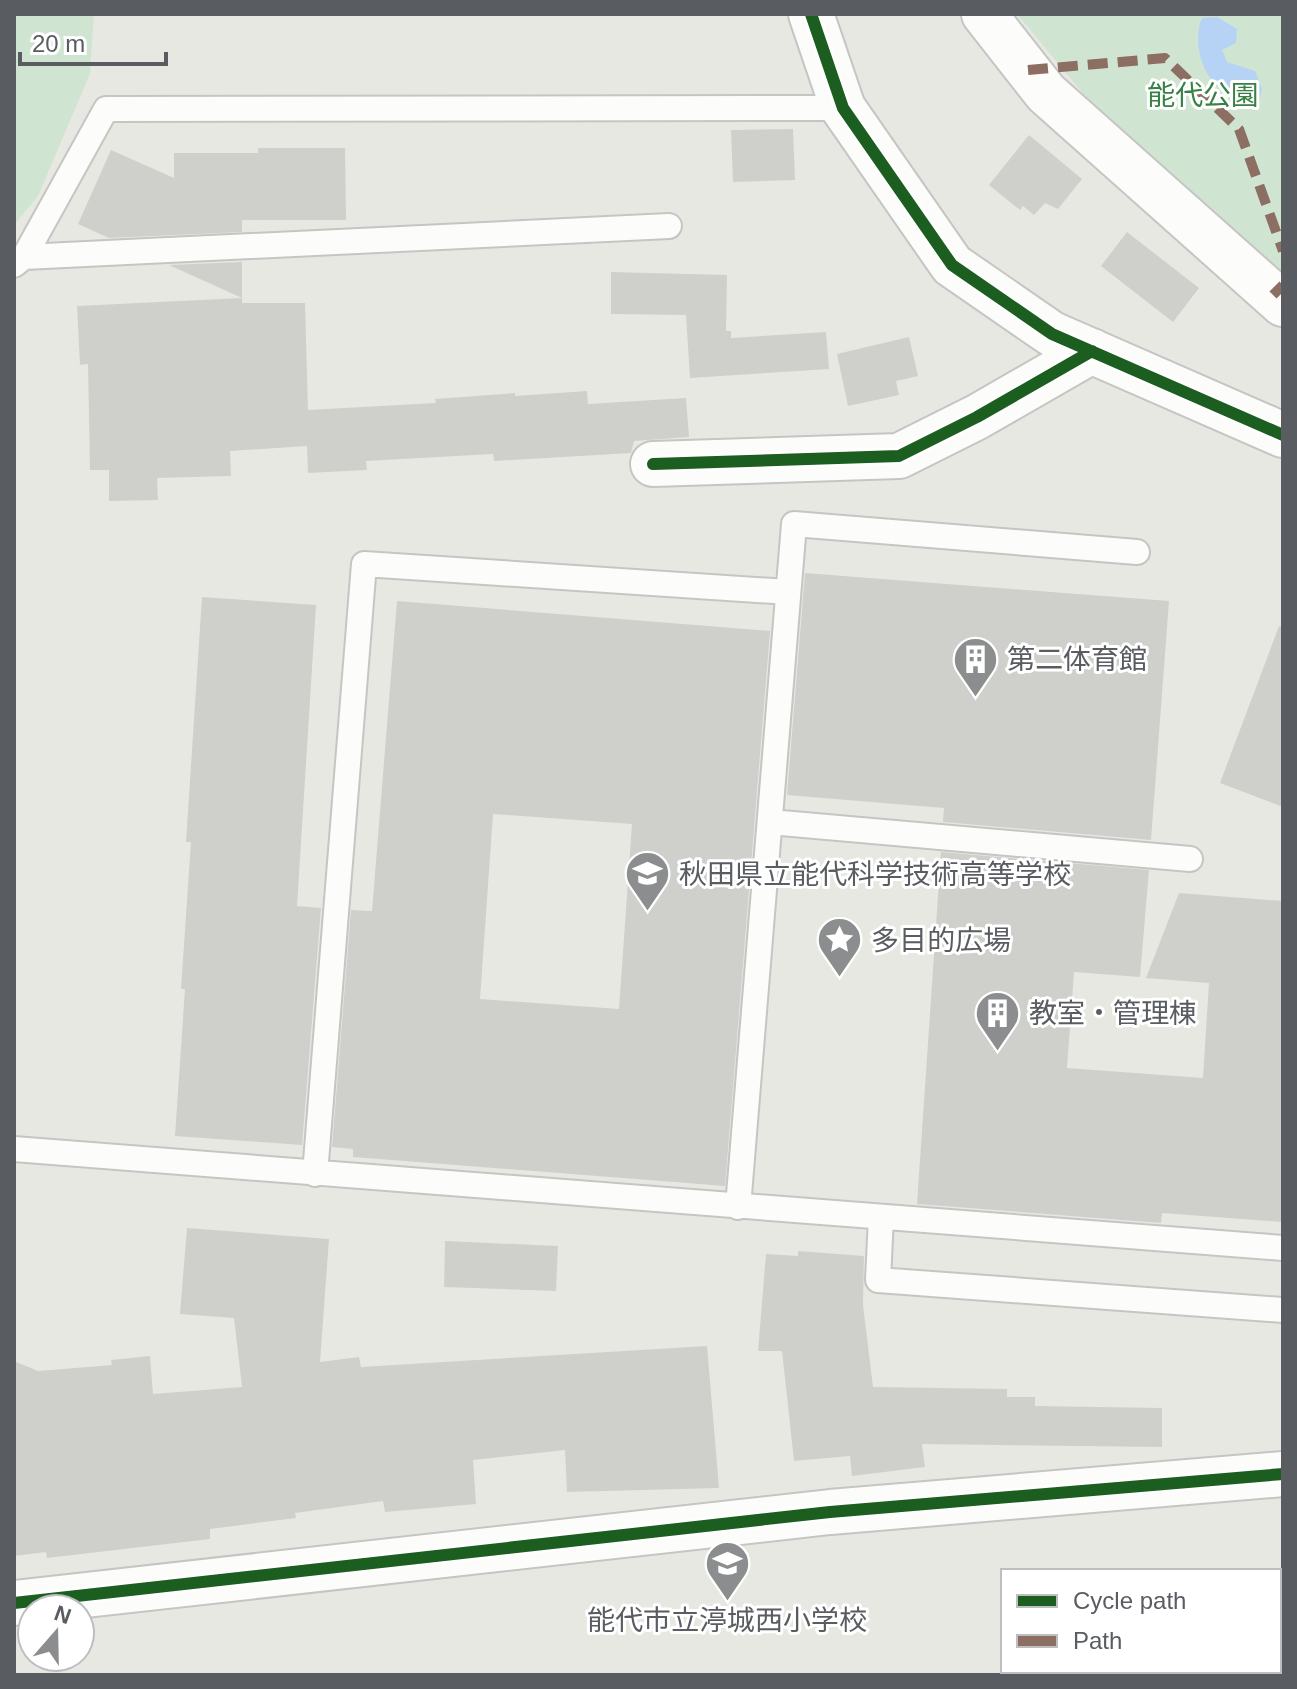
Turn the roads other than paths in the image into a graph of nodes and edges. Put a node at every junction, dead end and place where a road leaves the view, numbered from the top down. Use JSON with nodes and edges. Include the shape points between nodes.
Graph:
{"nodes":[{"id":1,"x":811,"y":14,"type":"edge"},
{"id":2,"x":984,"y":14,"type":"edge"},
{"id":3,"x":843,"y":108,"type":"junction"},
{"id":4,"x":669,"y":226,"type":"dead end"},
{"id":5,"x":19,"y":261,"type":"edge"},
{"id":6,"x":1283,"y":304,"type":"edge"},
{"id":7,"x":1092,"y":351,"type":"junction"},
{"id":8,"x":1283,"y":435,"type":"edge"},
{"id":9,"x":653,"y":464,"type":"dead end"},
{"id":10,"x":1137,"y":552,"type":"dead end"},
{"id":11,"x":788,"y":592,"type":"junction"},
{"id":12,"x":770,"y":822,"type":"junction"},
{"id":13,"x":1190,"y":859,"type":"dead end"},
{"id":14,"x":14,"y":1149,"type":"edge"},
{"id":15,"x":315,"y":1174,"type":"junction"},
{"id":16,"x":738,"y":1207,"type":"junction"},
{"id":17,"x":881,"y":1217,"type":"junction"},
{"id":18,"x":1283,"y":1248,"type":"edge"},
{"id":19,"x":1283,"y":1310,"type":"edge"},
{"id":20,"x":1283,"y":1474,"type":"edge"},
{"id":21,"x":14,"y":1603,"type":"edge"}],
"edges":[{"from":1,"to":3,"type":"street"},
{"from":2,"to":6,"type":"street","via":[[1046,93]]},
{"from":3,"to":5,"type":"lane","via":[[106,109]]},
{"from":3,"to":7,"type":"street","via":[[952,265],[1052,334]]},
{"from":4,"to":5,"type":"lane"},
{"from":7,"to":8,"type":"street"},
{"from":7,"to":9,"type":"street","via":[[899,456]]},
{"from":10,"to":11,"type":"lane","via":[[794,524]]},
{"from":11,"to":12,"type":"lane"},
{"from":11,"to":15,"type":"lane","via":[[364,564]]},
{"from":12,"to":13,"type":"lane"},
{"from":12,"to":16,"type":"lane"},
{"from":14,"to":15,"type":"lane"},
{"from":15,"to":16,"type":"lane"},
{"from":16,"to":17,"type":"lane"},
{"from":17,"to":18,"type":"lane"},
{"from":17,"to":19,"type":"lane","via":[[878,1280]]},
{"from":20,"to":21,"type":"street","via":[[830,1512]]}]}
